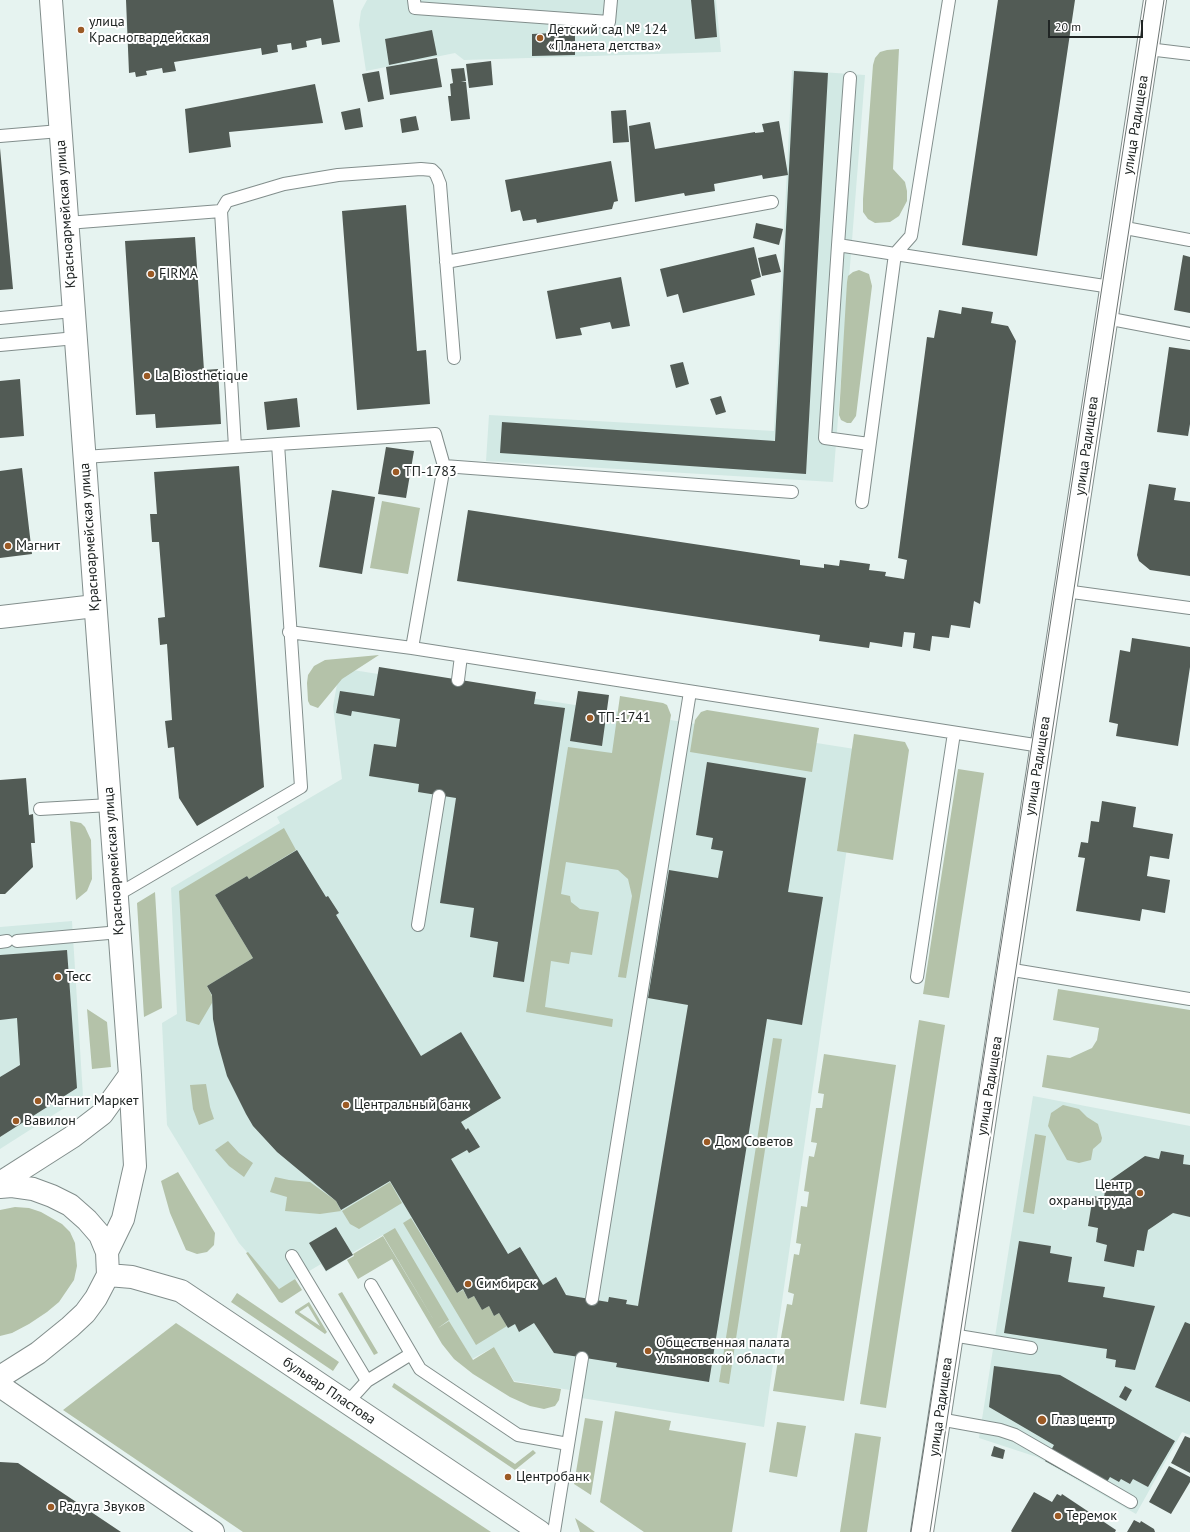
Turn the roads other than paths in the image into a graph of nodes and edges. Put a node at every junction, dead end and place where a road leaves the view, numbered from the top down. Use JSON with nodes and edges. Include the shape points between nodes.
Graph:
{"nodes":[{"id":1,"x":50,"y":0,"type":"edge"},
{"id":2,"x":414,"y":0,"type":"edge"},
{"id":3,"x":611,"y":0,"type":"edge"},
{"id":4,"x":949,"y":0,"type":"edge"},
{"id":5,"x":1155,"y":0,"type":"edge"},
{"id":6,"x":1148,"y":49,"type":"junction"},
{"id":7,"x":1190,"y":54,"type":"edge"},
{"id":8,"x":850,"y":78,"type":"dead end"},
{"id":9,"x":60,"y":130,"type":"junction"},
{"id":10,"x":0,"y":136,"type":"edge"},
{"id":11,"x":772,"y":202,"type":"dead end"},
{"id":12,"x":221,"y":211,"type":"junction"},
{"id":13,"x":67,"y":223,"type":"junction"},
{"id":14,"x":1120,"y":227,"type":"junction"},
{"id":15,"x":1190,"y":240,"type":"edge"},
{"id":16,"x":838,"y":246,"type":"junction"},
{"id":17,"x":896,"y":254,"type":"junction"},
{"id":18,"x":446,"y":262,"type":"junction"},
{"id":19,"x":1111,"y":287,"type":"junction"},
{"id":20,"x":74,"y":311,"type":"junction"},
{"id":21,"x":0,"y":318,"type":"edge"},
{"id":22,"x":1106,"y":318,"type":"junction"},
{"id":23,"x":1190,"y":334,"type":"edge"},
{"id":24,"x":76,"y":338,"type":"junction"},
{"id":25,"x":0,"y":345,"type":"edge"},
{"id":26,"x":454,"y":358,"type":"dead end"},
{"id":27,"x":278,"y":444,"type":"junction"},
{"id":28,"x":869,"y":444,"type":"junction"},
{"id":29,"x":235,"y":446,"type":"junction"},
{"id":30,"x":84,"y":457,"type":"junction"},
{"id":31,"x":444,"y":466,"type":"junction"},
{"id":32,"x":792,"y":492,"type":"dead end"},
{"id":33,"x":862,"y":502,"type":"dead end"},
{"id":34,"x":1065,"y":590,"type":"junction"},
{"id":35,"x":95,"y":606,"type":"junction"},
{"id":36,"x":1190,"y":608,"type":"edge"},
{"id":37,"x":0,"y":617,"type":"edge"},
{"id":38,"x":289,"y":632,"type":"junction"},
{"id":39,"x":412,"y":648,"type":"junction"},
{"id":40,"x":461,"y":656,"type":"junction"},
{"id":41,"x":458,"y":680,"type":"dead end"},
{"id":42,"x":690,"y":692,"type":"junction"},
{"id":43,"x":954,"y":733,"type":"junction"},
{"id":44,"x":1041,"y":746,"type":"junction"},
{"id":45,"x":439,"y":796,"type":"dead end"},
{"id":46,"x":110,"y":805,"type":"junction"},
{"id":47,"x":40,"y":809,"type":"dead end"},
{"id":48,"x":117,"y":895,"type":"junction"},
{"id":49,"x":418,"y":925,"type":"dead end"},
{"id":50,"x":120,"y":932,"type":"junction"},
{"id":51,"x":8,"y":941,"type":"edge"},
{"id":52,"x":1008,"y":969,"type":"junction"},
{"id":53,"x":917,"y":977,"type":"dead end"},
{"id":54,"x":1190,"y":999,"type":"edge"},
{"id":55,"x":130,"y":1075,"type":"junction"},
{"id":56,"x":0,"y":1183,"type":"edge"},
{"id":57,"x":0,"y":1187,"type":"edge"},
{"id":58,"x":107,"y":1252,"type":"junction"},
{"id":59,"x":292,"y":1256,"type":"dead end"},
{"id":60,"x":108,"y":1275,"type":"junction"},
{"id":61,"x":371,"y":1285,"type":"dead end"},
{"id":62,"x":592,"y":1299,"type":"dead end"},
{"id":63,"x":952,"y":1335,"type":"junction"},
{"id":64,"x":1031,"y":1348,"type":"dead end"},
{"id":65,"x":411,"y":1354,"type":"junction"},
{"id":66,"x":582,"y":1358,"type":"dead end"},
{"id":67,"x":0,"y":1377,"type":"edge"},
{"id":68,"x":367,"y":1381,"type":"junction"},
{"id":69,"x":0,"y":1386,"type":"edge"},
{"id":70,"x":347,"y":1403,"type":"junction"},
{"id":71,"x":939,"y":1419,"type":"junction"},
{"id":72,"x":568,"y":1444,"type":"junction"},
{"id":73,"x":1131,"y":1502,"type":"dead end"},
{"id":74,"x":213,"y":1532,"type":"edge"},
{"id":75,"x":540,"y":1532,"type":"edge"},
{"id":76,"x":554,"y":1532,"type":"edge"},
{"id":77,"x":922,"y":1532,"type":"edge"}],
"edges":[{"from":1,"to":9,"type":"street","name":"Красноармейская улица"},
{"from":2,"to":3,"type":"lane","via":[[415,8],[609,22]]},
{"from":4,"to":17,"type":"lane","via":[[911,236]]},
{"from":5,"to":6,"type":"street","name":"улица Радищева"},
{"from":6,"to":7,"type":"lane"},
{"from":6,"to":14,"type":"street","name":"улица Радищева"},
{"from":8,"to":16,"type":"lane"},
{"from":9,"to":10,"type":"lane"},
{"from":9,"to":13,"type":"street","name":"Красноармейская улица"},
{"from":11,"to":18,"type":"lane"},
{"from":12,"to":13,"type":"lane"},
{"from":12,"to":18,"type":"lane","via":[[227,201],[284,184],[338,175],[432,170],[440,184]]},
{"from":12,"to":29,"type":"lane"},
{"from":13,"to":20,"type":"street","name":"Красноармейская улица"},
{"from":14,"to":15,"type":"lane"},
{"from":14,"to":19,"type":"street","name":"улица Радищева"},
{"from":16,"to":17,"type":"lane"},
{"from":16,"to":28,"type":"lane","via":[[825,438]]},
{"from":17,"to":19,"type":"lane"},
{"from":17,"to":28,"type":"lane"},
{"from":18,"to":26,"type":"lane"},
{"from":19,"to":22,"type":"street","name":"улица Радищева"},
{"from":20,"to":21,"type":"lane"},
{"from":20,"to":24,"type":"street","name":"Красноармейская улица"},
{"from":22,"to":23,"type":"lane"},
{"from":22,"to":34,"type":"street","name":"улица Радищева"},
{"from":24,"to":25,"type":"lane"},
{"from":24,"to":30,"type":"street","name":"Красноармейская улица"},
{"from":27,"to":29,"type":"lane"},
{"from":27,"to":31,"type":"lane","via":[[435,434]]},
{"from":27,"to":38,"type":"lane"},
{"from":28,"to":33,"type":"lane"},
{"from":29,"to":30,"type":"lane"},
{"from":30,"to":35,"type":"street","name":"Красноармейская улица"},
{"from":31,"to":32,"type":"lane"},
{"from":31,"to":39,"type":"lane"},
{"from":34,"to":36,"type":"lane"},
{"from":34,"to":44,"type":"street","name":"улица Радищева"},
{"from":35,"to":37,"type":"street"},
{"from":35,"to":46,"type":"street","name":"Красноармейская улица"},
{"from":38,"to":39,"type":"lane"},
{"from":38,"to":48,"type":"lane","via":[[301,786]]},
{"from":39,"to":40,"type":"lane"},
{"from":40,"to":41,"type":"lane"},
{"from":40,"to":42,"type":"lane"},
{"from":42,"to":43,"type":"lane"},
{"from":42,"to":62,"type":"lane"},
{"from":43,"to":44,"type":"lane"},
{"from":43,"to":53,"type":"lane"},
{"from":44,"to":52,"type":"street","name":"улица Радищева"},
{"from":45,"to":49,"type":"lane"},
{"from":46,"to":47,"type":"lane"},
{"from":46,"to":48,"type":"street","name":"Красноармейская улица"},
{"from":48,"to":50,"type":"street","name":"Красноармейская улица"},
{"from":50,"to":51,"type":"lane"},
{"from":50,"to":55,"type":"street","name":"Красноармейская улица"},
{"from":52,"to":54,"type":"lane"},
{"from":52,"to":63,"type":"street","name":"улица Радищева"},
{"from":55,"to":56,"type":"street","via":[[102,1114],[72,1137]]},
{"from":55,"to":58,"type":"street","name":"Красноармейская улица","via":[[135,1166],[123,1219]]},
{"from":57,"to":58,"type":"street","via":[[33,1189],[70,1205],[95,1230]]},
{"from":58,"to":60,"type":"street"},
{"from":59,"to":68,"type":"lane"},
{"from":60,"to":67,"type":"street","via":[[85,1313],[38,1353]]},
{"from":60,"to":70,"type":"street","name":"бульвар Пластова","via":[[132,1277],[181,1291]]},
{"from":61,"to":65,"type":"lane"},
{"from":63,"to":64,"type":"lane"},
{"from":63,"to":71,"type":"street","name":"улица Радищева"},
{"from":65,"to":68,"type":"lane"},
{"from":65,"to":72,"type":"lane","via":[[420,1369],[518,1435]]},
{"from":66,"to":72,"type":"lane"},
{"from":68,"to":70,"type":"lane"},
{"from":69,"to":74,"type":"street"},
{"from":70,"to":75,"type":"street","name":"бульвар Пластова"},
{"from":71,"to":73,"type":"lane","via":[[1015,1435]]},
{"from":71,"to":77,"type":"street","name":"улица Радищева"},
{"from":72,"to":76,"type":"lane"}]}
